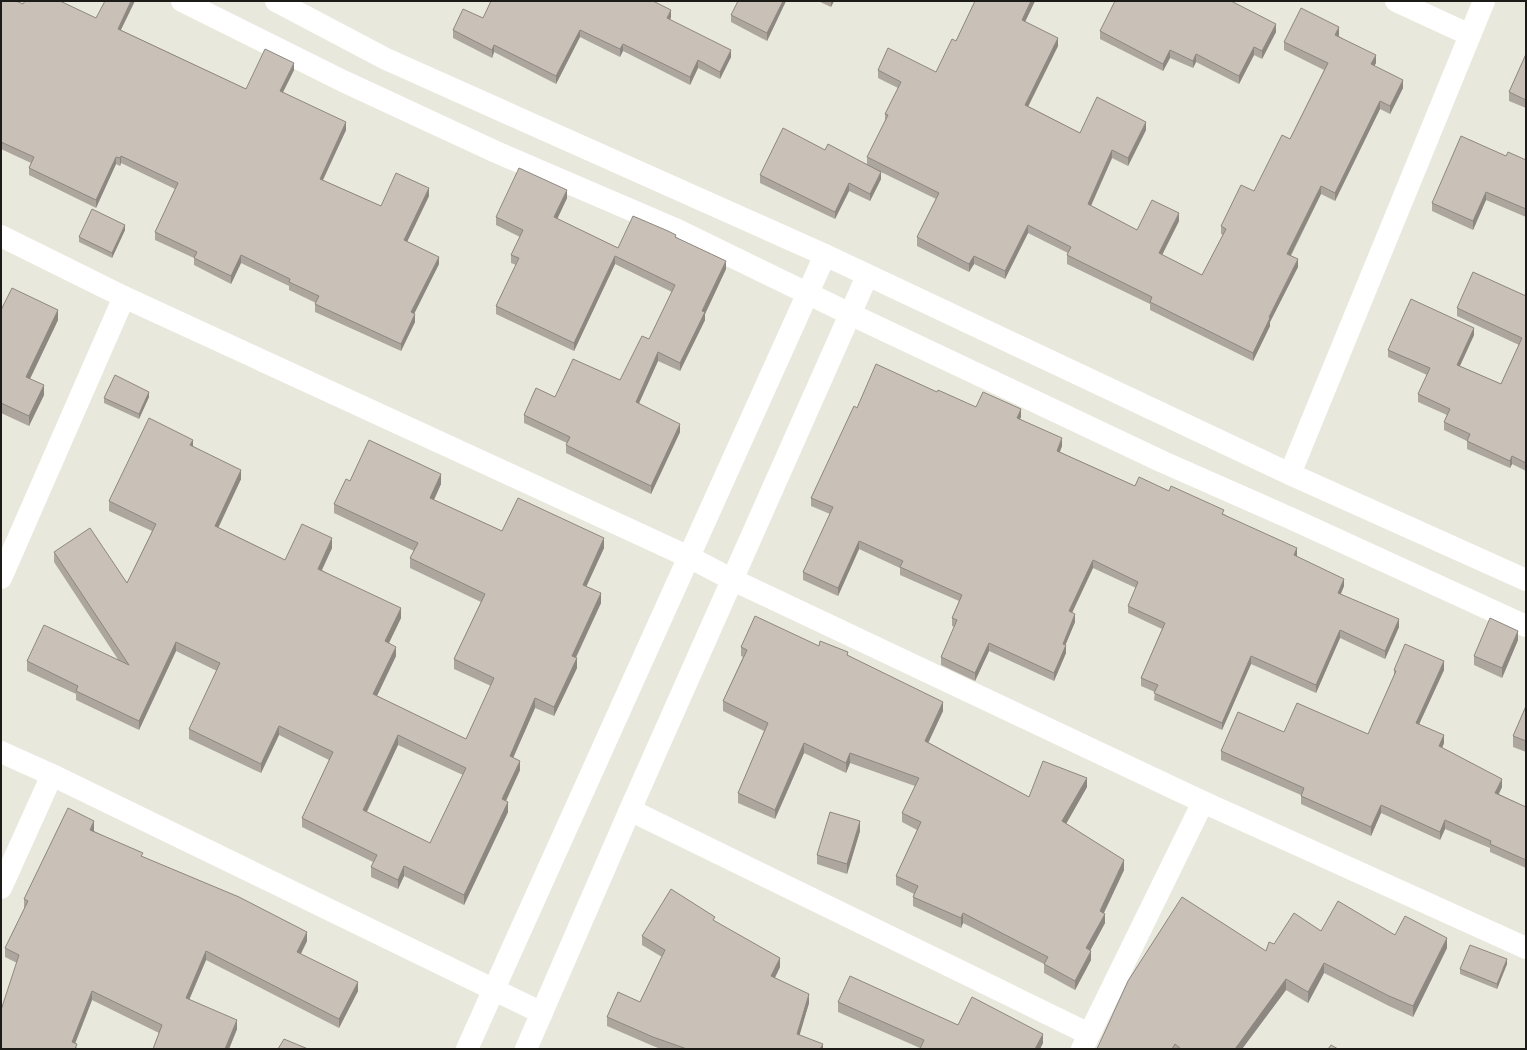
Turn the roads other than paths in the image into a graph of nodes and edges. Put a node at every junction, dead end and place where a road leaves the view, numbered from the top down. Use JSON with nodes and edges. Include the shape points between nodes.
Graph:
{"nodes":[{"id":1,"x":182,"y":1,"type":"edge"},
{"id":2,"x":276,"y":1,"type":"edge"},
{"id":3,"x":1396,"y":1,"type":"edge"},
{"id":4,"x":1484,"y":1,"type":"edge"},
{"id":5,"x":1470,"y":35,"type":"junction"},
{"id":6,"x":1,"y":236,"type":"edge"},
{"id":7,"x":825,"y":255,"type":"junction"},
{"id":8,"x":867,"y":276,"type":"junction"},
{"id":9,"x":807,"y":294,"type":"junction"},
{"id":10,"x":124,"y":297,"type":"junction"},
{"id":11,"x":850,"y":314,"type":"junction"},
{"id":12,"x":1290,"y":474,"type":"junction"},
{"id":13,"x":689,"y":558,"type":"junction"},
{"id":14,"x":1,"y":578,"type":"edge"},
{"id":15,"x":733,"y":580,"type":"junction"},
{"id":16,"x":1526,"y":580,"type":"edge"},
{"id":17,"x":1526,"y":626,"type":"edge"},
{"id":18,"x":1,"y":752,"type":"edge"},
{"id":19,"x":52,"y":775,"type":"junction"},
{"id":20,"x":1203,"y":802,"type":"junction"},
{"id":21,"x":630,"y":810,"type":"junction"},
{"id":22,"x":1,"y":888,"type":"edge"},
{"id":23,"x":1526,"y":948,"type":"edge"},
{"id":24,"x":494,"y":990,"type":"junction"},
{"id":25,"x":542,"y":1013,"type":"junction"},
{"id":26,"x":1085,"y":1041,"type":"edge"},
{"id":27,"x":467,"y":1049,"type":"edge"},
{"id":28,"x":526,"y":1049,"type":"edge"}],
"edges":[{"from":1,"to":9,"type":"street","via":[[357,87],[496,152],[673,228]]},
{"from":2,"to":7,"type":"street","via":[[386,59]]},
{"from":3,"to":5,"type":"street"},
{"from":4,"to":5,"type":"street"},
{"from":5,"to":12,"type":"street"},
{"from":6,"to":10,"type":"street"},
{"from":7,"to":8,"type":"street"},
{"from":7,"to":9,"type":"street"},
{"from":8,"to":11,"type":"street"},
{"from":8,"to":12,"type":"street"},
{"from":9,"to":11,"type":"street"},
{"from":9,"to":13,"type":"street"},
{"from":10,"to":13,"type":"street"},
{"from":10,"to":14,"type":"street"},
{"from":11,"to":15,"type":"street"},
{"from":11,"to":17,"type":"street","via":[[1163,462]]},
{"from":12,"to":16,"type":"street"},
{"from":13,"to":15,"type":"street"},
{"from":13,"to":24,"type":"street"},
{"from":15,"to":20,"type":"street"},
{"from":15,"to":21,"type":"street"},
{"from":18,"to":19,"type":"street"},
{"from":19,"to":22,"type":"street"},
{"from":19,"to":24,"type":"street"},
{"from":20,"to":23,"type":"street"},
{"from":20,"to":26,"type":"street"},
{"from":21,"to":25,"type":"street"},
{"from":21,"to":26,"type":"street"},
{"from":24,"to":25,"type":"street"},
{"from":24,"to":27,"type":"street"},
{"from":25,"to":28,"type":"street"}]}
